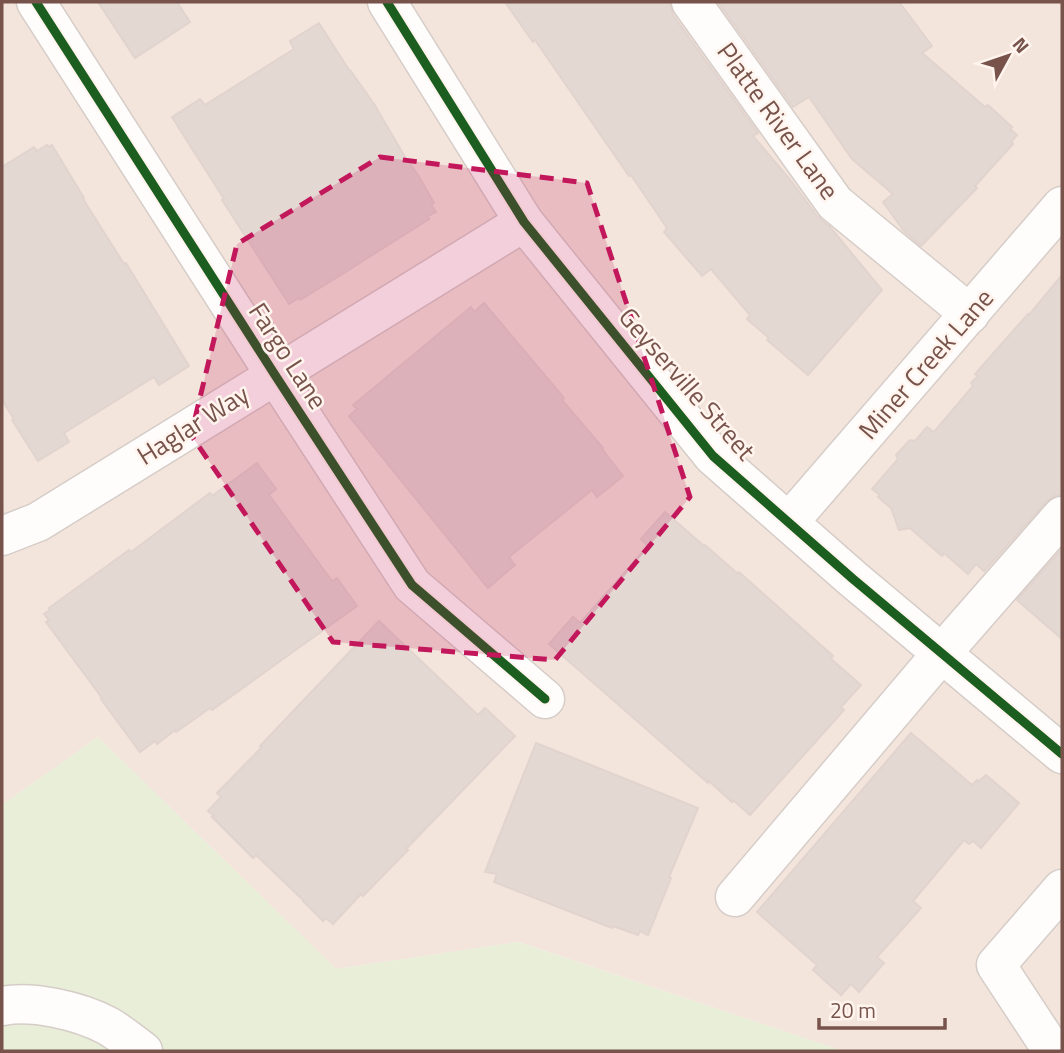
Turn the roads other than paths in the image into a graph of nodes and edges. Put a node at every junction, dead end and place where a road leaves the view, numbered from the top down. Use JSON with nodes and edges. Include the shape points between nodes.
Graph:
{"nodes":[{"id":1,"x":36,"y":2,"type":"edge"},
{"id":2,"x":387,"y":2,"type":"edge"},
{"id":3,"x":691,"y":2,"type":"edge"},
{"id":4,"x":1062,"y":206,"type":"edge"},
{"id":5,"x":524,"y":222,"type":"junction"},
{"id":6,"x":970,"y":314,"type":"junction"},
{"id":7,"x":275,"y":374,"type":"junction"},
{"id":8,"x":1062,"y":516,"type":"edge"},
{"id":9,"x":789,"y":522,"type":"junction"},
{"id":10,"x":2,"y":536,"type":"edge"},
{"id":11,"x":942,"y":653,"type":"junction"},
{"id":12,"x":545,"y":699,"type":"dead end"},
{"id":13,"x":1062,"y":754,"type":"edge"},
{"id":14,"x":1062,"y":889,"type":"edge"},
{"id":15,"x":735,"y":897,"type":"dead end"},
{"id":16,"x":2,"y":1006,"type":"edge"},
{"id":17,"x":143,"y":1051,"type":"edge"},
{"id":18,"x":1056,"y":1051,"type":"edge"}],
"edges":[{"from":1,"to":7,"type":"street","name":"Fargo Lane"},
{"from":2,"to":5,"type":"street","name":"Geyserville Street"},
{"from":3,"to":6,"type":"street","name":"Platte River Lane","via":[[835,203]]},
{"from":4,"to":6,"type":"street","name":"Miner Creek Lane"},
{"from":5,"to":7,"type":"street","name":"Haglar Way"},
{"from":5,"to":9,"type":"street","name":"Geyserville Street","via":[[713,456]]},
{"from":6,"to":9,"type":"street","name":"Miner Creek Lane"},
{"from":7,"to":10,"type":"street","name":"Haglar Way","via":[[38,522]]},
{"from":7,"to":12,"type":"street","name":"Fargo Lane","via":[[412,585]]},
{"from":8,"to":11,"type":"street"},
{"from":9,"to":11,"type":"street","name":"Geyserville Street"},
{"from":11,"to":13,"type":"street","name":"Geyserville Street"},
{"from":11,"to":15,"type":"street"},
{"from":14,"to":18,"type":"street","via":[[996,965]]},
{"from":16,"to":17,"type":"street","via":[[14,1003],[69,1010],[108,1026]]}]}
